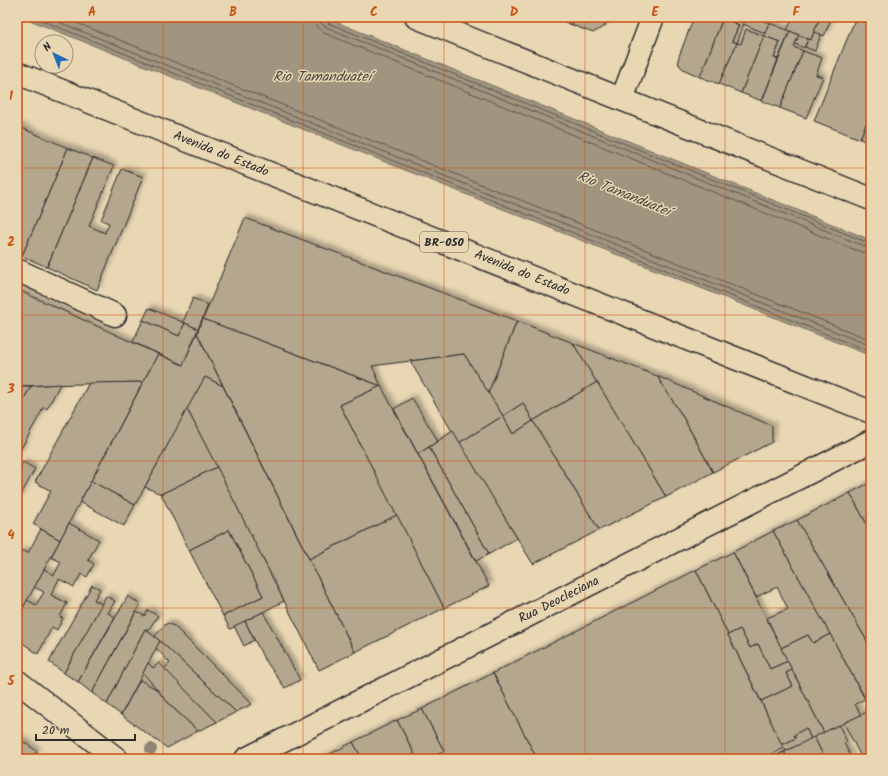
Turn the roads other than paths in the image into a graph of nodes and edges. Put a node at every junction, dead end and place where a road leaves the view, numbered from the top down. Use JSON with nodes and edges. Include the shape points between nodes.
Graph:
{"nodes":[{"id":1,"x":416,"y":17,"type":"edge"},
{"id":2,"x":653,"y":17,"type":"edge"},
{"id":3,"x":17,"y":73,"type":"edge"},
{"id":4,"x":622,"y":99,"type":"junction"},
{"id":5,"x":871,"y":198,"type":"edge"},
{"id":6,"x":17,"y":270,"type":"edge"},
{"id":7,"x":115,"y":315,"type":"dead end"},
{"id":8,"x":871,"y":412,"type":"edge"},
{"id":9,"x":871,"y":442,"type":"edge"},
{"id":10,"x":17,"y":680,"type":"edge"},
{"id":11,"x":117,"y":759,"type":"edge"},
{"id":12,"x":246,"y":759,"type":"edge"}],
"edges":[{"from":1,"to":4,"type":"main road"},
{"from":2,"to":4,"type":"main road"},
{"from":3,"to":8,"type":"main road","name":"Avenida do Estado","number":"BR-050"},
{"from":4,"to":5,"type":"main road"},
{"from":6,"to":7,"type":"main road"},
{"from":9,"to":12,"type":"main road","name":"Rua Deocleciana"},
{"from":10,"to":11,"type":"main road"}]}
